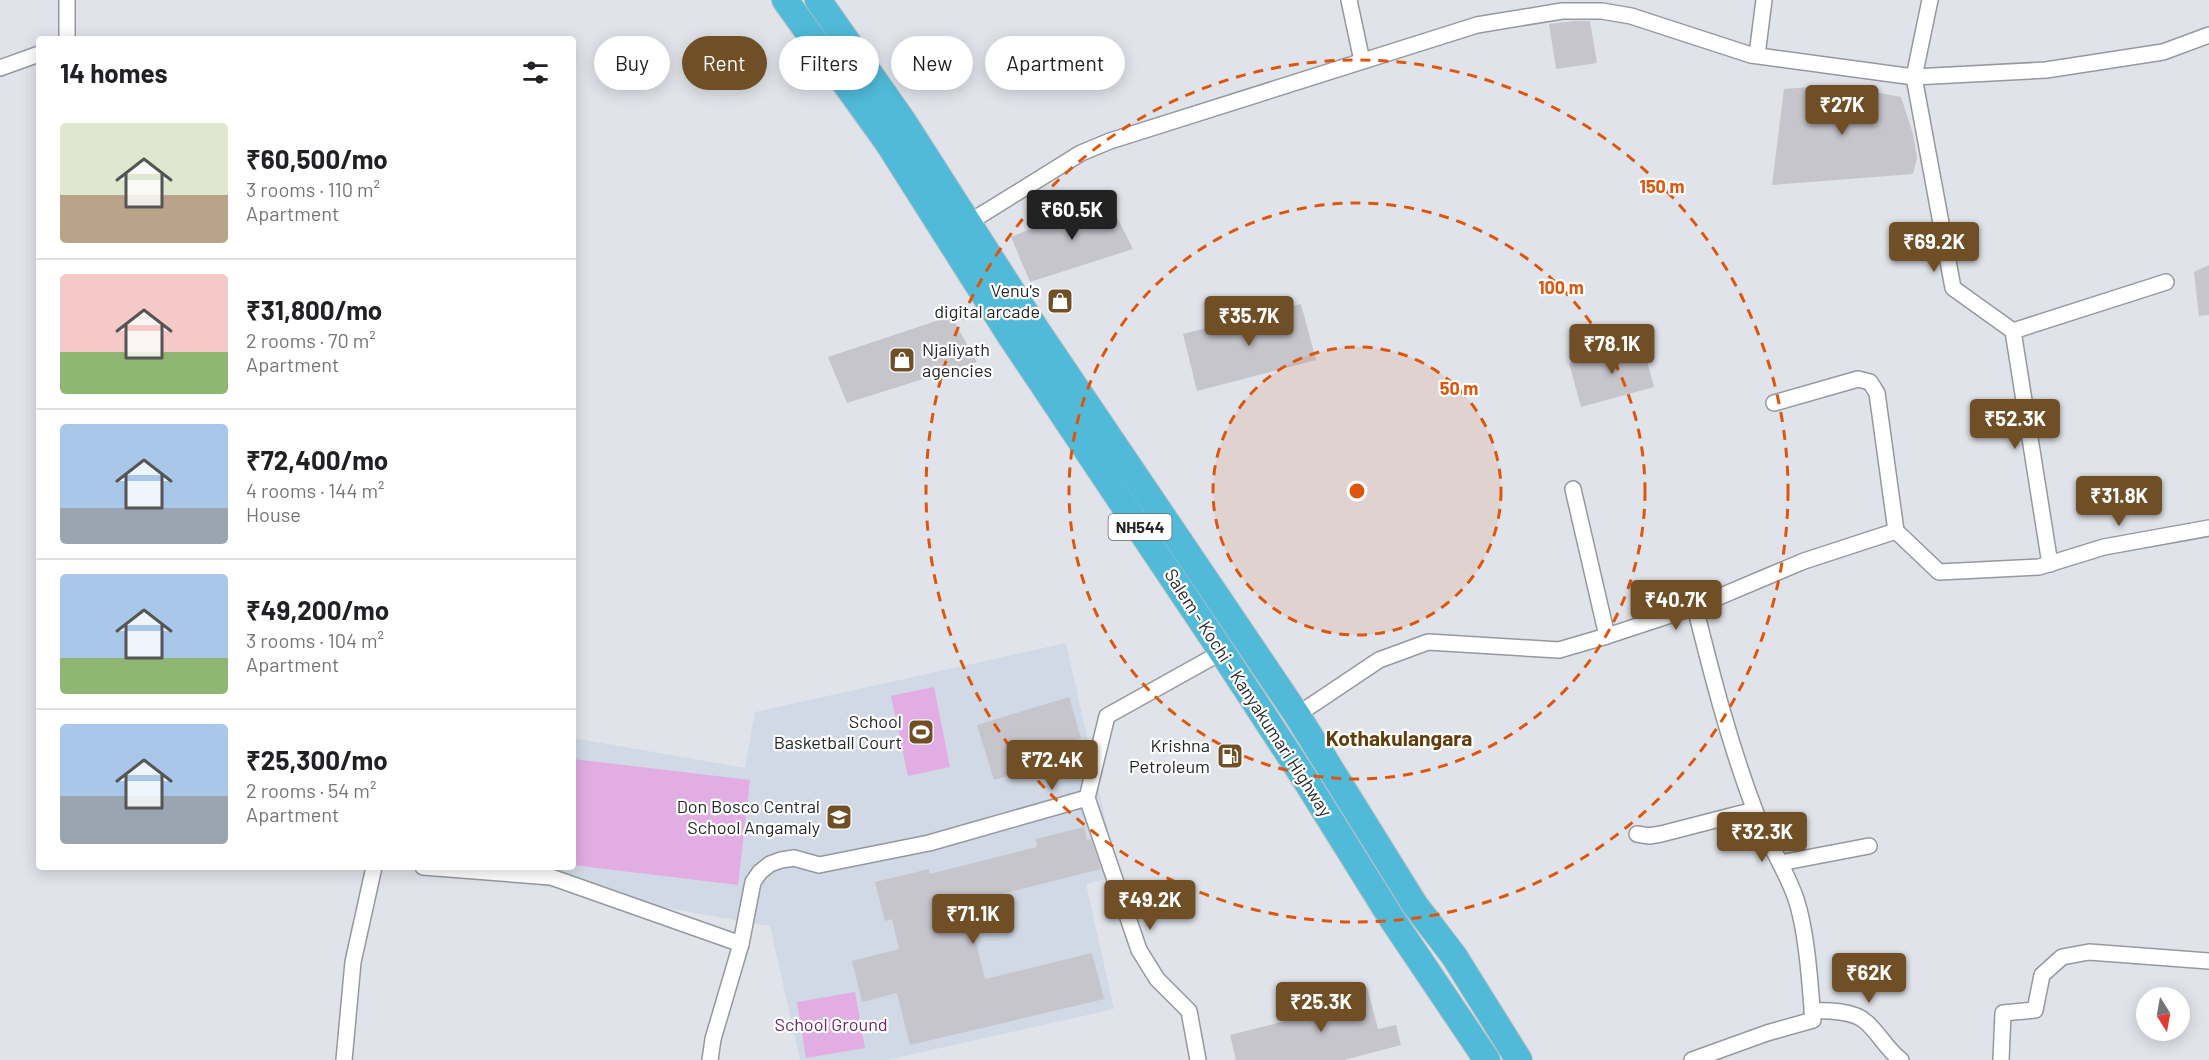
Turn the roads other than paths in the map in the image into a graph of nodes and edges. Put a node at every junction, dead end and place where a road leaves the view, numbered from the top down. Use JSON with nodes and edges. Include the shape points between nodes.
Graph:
{"nodes":[{"id":1,"x":67,"y":0,"type":"edge"},
{"id":2,"x":785,"y":0,"type":"edge"},
{"id":3,"x":818,"y":0,"type":"edge"},
{"id":4,"x":1349,"y":0,"type":"edge"},
{"id":5,"x":1764,"y":0,"type":"edge"},
{"id":6,"x":1930,"y":0,"type":"edge"},
{"id":7,"x":2209,"y":35,"type":"edge"},
{"id":8,"x":67,"y":36,"type":"edge"},
{"id":9,"x":36,"y":55,"type":"edge"},
{"id":10,"x":1757,"y":55,"type":"junction"},
{"id":11,"x":1362,"y":61,"type":"junction"},
{"id":12,"x":0,"y":68,"type":"edge"},
{"id":13,"x":1914,"y":77,"type":"junction"},
{"id":14,"x":968,"y":223,"type":"junction"},
{"id":15,"x":2166,"y":282,"type":"dead end"},
{"id":16,"x":2013,"y":331,"type":"junction"},
{"id":17,"x":1774,"y":403,"type":"dead end"},
{"id":18,"x":1573,"y":489,"type":"dead end"},
{"id":19,"x":2209,"y":528,"type":"edge"},
{"id":20,"x":1896,"y":531,"type":"junction"},
{"id":21,"x":2049,"y":564,"type":"junction"},
{"id":22,"x":1695,"y":607,"type":"junction"},
{"id":23,"x":1607,"y":636,"type":"junction"},
{"id":24,"x":1222,"y":652,"type":"junction"},
{"id":25,"x":1297,"y":715,"type":"junction"},
{"id":26,"x":1088,"y":798,"type":"junction"},
{"id":27,"x":1754,"y":810,"type":"junction"},
{"id":28,"x":1637,"y":834,"type":"dead end"},
{"id":29,"x":1869,"y":846,"type":"dead end"},
{"id":30,"x":1780,"y":863,"type":"junction"},
{"id":31,"x":373,"y":870,"type":"edge"},
{"id":32,"x":461,"y":870,"type":"edge"},
{"id":33,"x":741,"y":944,"type":"junction"},
{"id":34,"x":2209,"y":961,"type":"edge"},
{"id":35,"x":1812,"y":1011,"type":"junction"},
{"id":36,"x":1998,"y":1059,"type":"edge"},
{"id":37,"x":344,"y":1060,"type":"edge"},
{"id":38,"x":710,"y":1060,"type":"edge"},
{"id":39,"x":1198,"y":1060,"type":"edge"},
{"id":40,"x":1487,"y":1060,"type":"edge"},
{"id":41,"x":1519,"y":1060,"type":"edge"},
{"id":42,"x":1692,"y":1060,"type":"edge"},
{"id":43,"x":1901,"y":1060,"type":"edge"}],
"edges":[{"from":1,"to":8,"type":"street"},
{"from":2,"to":24,"type":"highway","name":"Salem - Kochi - Kanyakumari Highway","number":"NH544","via":[[888,144],[1011,337]]},
{"from":3,"to":14,"type":"highway","name":"Salem - Kochi - Kanyakumari Highway","number":"NH544"},
{"from":4,"to":11,"type":"street"},
{"from":5,"to":10,"type":"street"},
{"from":6,"to":13,"type":"street"},
{"from":7,"to":13,"type":"street","via":[[2163,52],[2046,70]]},
{"from":9,"to":12,"type":"street"},
{"from":10,"to":11,"type":"street","via":[[1602,10],[1562,11],[1477,25]]},
{"from":10,"to":13,"type":"street"},
{"from":11,"to":14,"type":"street","via":[[1095,146]]},
{"from":13,"to":16,"type":"street","via":[[1953,288]]},
{"from":14,"to":25,"type":"highway","name":"Salem - Kochi - Kanyakumari Highway","number":"NH544"},
{"from":15,"to":16,"type":"street"},
{"from":16,"to":21,"type":"street"},
{"from":17,"to":20,"type":"street","via":[[1858,380],[1870,382],[1877,393]]},
{"from":18,"to":23,"type":"street"},
{"from":19,"to":21,"type":"street","via":[[2104,547]]},
{"from":20,"to":21,"type":"street","via":[[1939,572]]},
{"from":20,"to":22,"type":"street","via":[[1804,561]]},
{"from":22,"to":23,"type":"street"},
{"from":22,"to":27,"type":"street","via":[[1721,708]]},
{"from":23,"to":25,"type":"street","via":[[1559,650],[1428,642],[1379,660]]},
{"from":24,"to":26,"type":"street","via":[[1107,716]]},
{"from":24,"to":40,"type":"highway","name":"Salem - Kochi - Kanyakumari Highway","number":"NH544"},
{"from":25,"to":41,"type":"highway","name":"Salem - Kochi - Kanyakumari Highway","number":"NH544","via":[[1415,905],[1454,956]]},
{"from":26,"to":33,"type":"street","via":[[907,848],[819,865],[794,858],[770,864],[753,882]]},
{"from":26,"to":39,"type":"street","via":[[1139,950],[1156,980],[1189,1011]]},
{"from":27,"to":28,"type":"street","via":[[1661,834]]},
{"from":27,"to":30,"type":"street"},
{"from":29,"to":30,"type":"street"},
{"from":30,"to":35,"type":"street","via":[[1799,908]]},
{"from":31,"to":37,"type":"street","via":[[353,962]]},
{"from":32,"to":33,"type":"street","via":[[551,877]]},
{"from":33,"to":38,"type":"street"},
{"from":34,"to":36,"type":"street","via":[[2089,952],[2062,957],[2042,975],[2035,1010],[2003,1013]]},
{"from":35,"to":42,"type":"street","via":[[1813,1020]]},
{"from":35,"to":43,"type":"street","via":[[1850,1014],[1865,1020]]}]}
